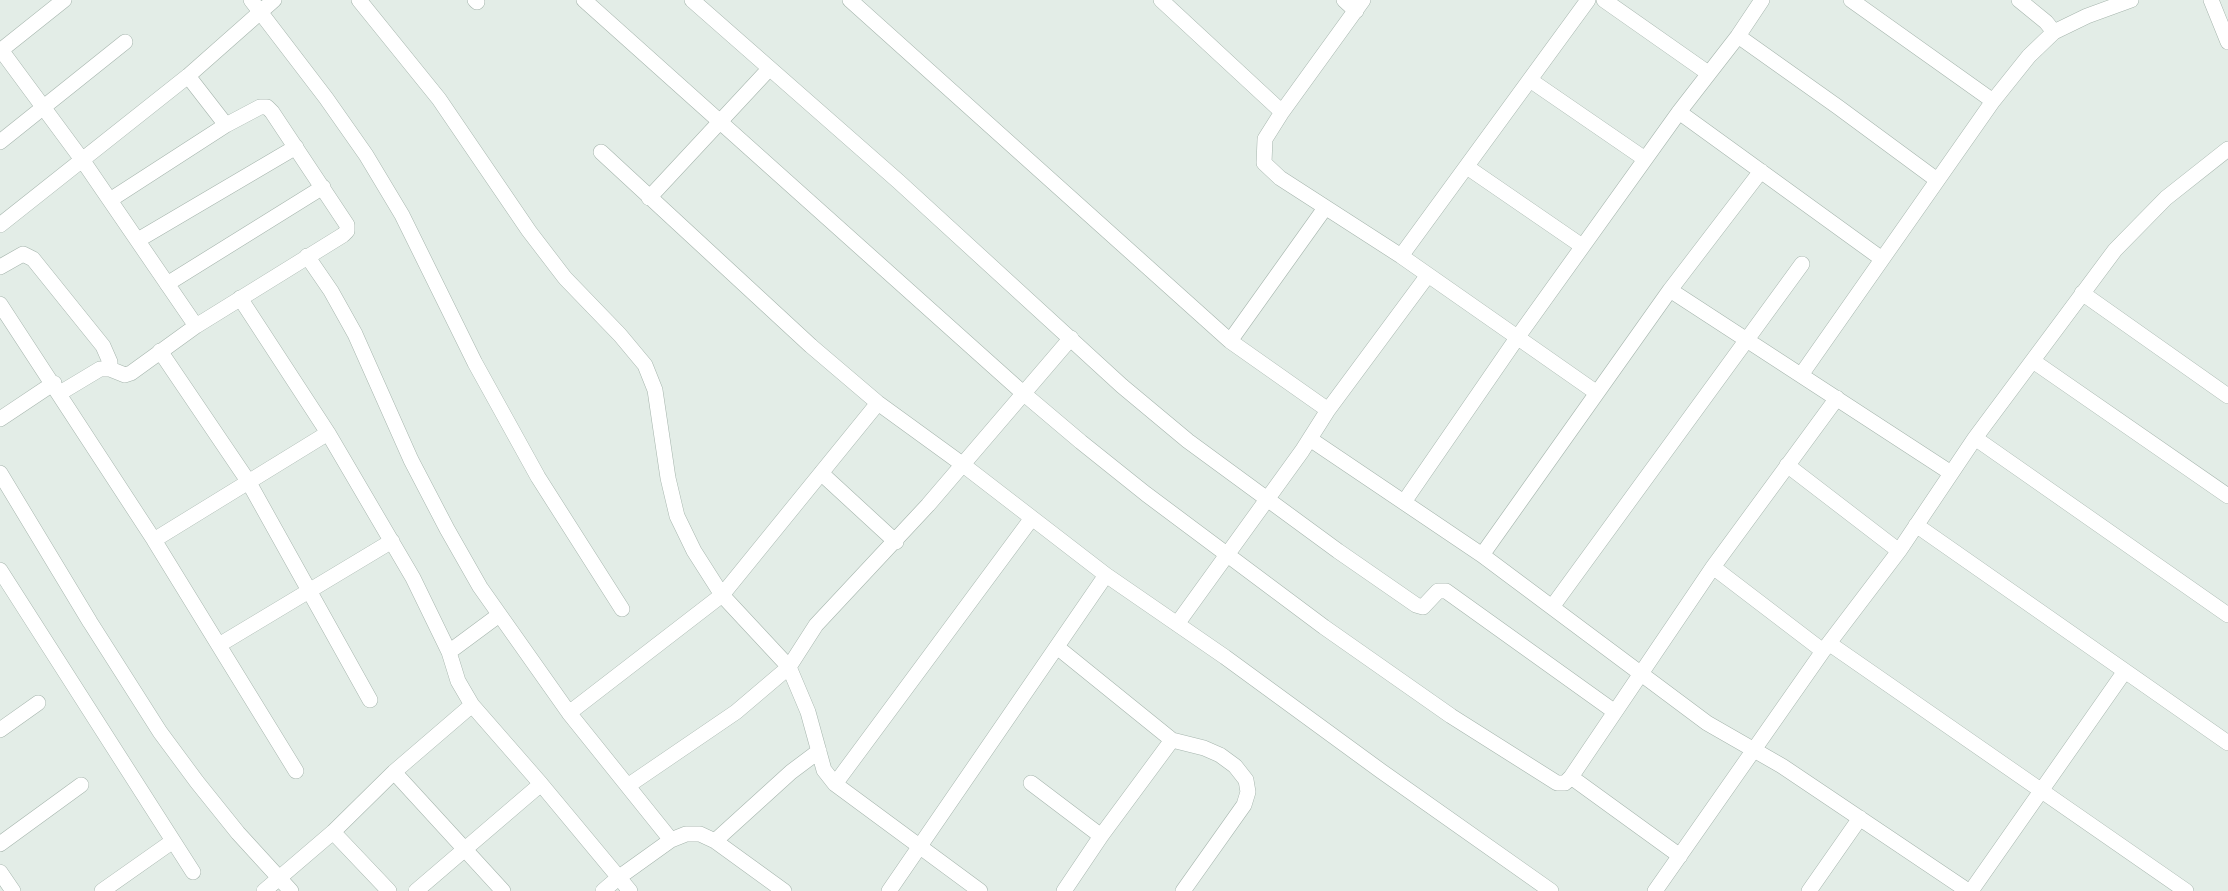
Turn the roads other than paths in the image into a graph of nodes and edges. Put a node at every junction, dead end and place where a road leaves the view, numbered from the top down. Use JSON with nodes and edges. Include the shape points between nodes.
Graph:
{"nodes":[{"id":1,"x":64,"y":0,"type":"edge"},
{"id":2,"x":274,"y":0,"type":"edge"},
{"id":3,"x":359,"y":0,"type":"edge"},
{"id":4,"x":584,"y":0,"type":"edge"},
{"id":5,"x":692,"y":0,"type":"edge"},
{"id":6,"x":850,"y":0,"type":"edge"},
{"id":7,"x":1161,"y":0,"type":"edge"},
{"id":8,"x":1344,"y":0,"type":"edge"},
{"id":9,"x":1588,"y":0,"type":"edge"},
{"id":10,"x":1604,"y":0,"type":"edge"},
{"id":11,"x":1762,"y":0,"type":"edge"},
{"id":12,"x":1851,"y":0,"type":"edge"},
{"id":13,"x":2019,"y":0,"type":"edge"},
{"id":14,"x":2131,"y":0,"type":"edge"},
{"id":15,"x":2211,"y":0,"type":"edge"},
{"id":16,"x":1360,"y":5,"type":"edge"},
{"id":17,"x":255,"y":6,"type":"edge"},
{"id":18,"x":2054,"y":32,"type":"junction"},
{"id":19,"x":1738,"y":36,"type":"junction"},
{"id":20,"x":125,"y":42,"type":"dead end"},
{"id":21,"x":2228,"y":42,"type":"edge"},
{"id":22,"x":1,"y":51,"type":"edge"},
{"id":23,"x":769,"y":69,"type":"junction"},
{"id":24,"x":1708,"y":73,"type":"junction"},
{"id":25,"x":188,"y":76,"type":"junction"},
{"id":26,"x":1530,"y":80,"type":"junction"},
{"id":27,"x":1992,"y":101,"type":"junction"},
{"id":28,"x":42,"y":108,"type":"junction"},
{"id":29,"x":1282,"y":112,"type":"junction"},
{"id":30,"x":1679,"y":112,"type":"junction"},
{"id":31,"x":720,"y":123,"type":"junction"},
{"id":32,"x":226,"y":126,"type":"junction"},
{"id":33,"x":0,"y":142,"type":"edge"},
{"id":34,"x":296,"y":147,"type":"junction"},
{"id":35,"x":2228,"y":149,"type":"edge"},
{"id":36,"x":601,"y":152,"type":"dead end"},
{"id":37,"x":1645,"y":159,"type":"junction"},
{"id":38,"x":83,"y":161,"type":"junction"},
{"id":39,"x":1467,"y":167,"type":"junction"},
{"id":40,"x":1761,"y":171,"type":"junction"},
{"id":41,"x":1937,"y":180,"type":"junction"},
{"id":42,"x":323,"y":187,"type":"junction"},
{"id":43,"x":649,"y":198,"type":"junction"},
{"id":44,"x":110,"y":200,"type":"junction"},
{"id":45,"x":1325,"y":208,"type":"junction"},
{"id":46,"x":0,"y":226,"type":"edge"},
{"id":47,"x":138,"y":240,"type":"junction"},
{"id":48,"x":1582,"y":246,"type":"junction"},
{"id":49,"x":307,"y":256,"type":"junction"},
{"id":50,"x":1401,"y":256,"type":"junction"},
{"id":51,"x":1882,"y":259,"type":"junction"},
{"id":52,"x":1802,"y":264,"type":"dead end"},
{"id":53,"x":0,"y":267,"type":"edge"},
{"id":54,"x":1428,"y":275,"type":"junction"},
{"id":55,"x":167,"y":284,"type":"junction"},
{"id":56,"x":1670,"y":290,"type":"junction"},
{"id":57,"x":2082,"y":293,"type":"junction"},
{"id":58,"x":240,"y":298,"type":"junction"},
{"id":59,"x":0,"y":304,"type":"edge"},
{"id":60,"x":196,"y":326,"type":"junction"},
{"id":61,"x":1070,"y":338,"type":"junction"},
{"id":62,"x":1517,"y":338,"type":"junction"},
{"id":63,"x":1746,"y":340,"type":"junction"},
{"id":64,"x":1230,"y":341,"type":"junction"},
{"id":65,"x":160,"y":351,"type":"junction"},
{"id":66,"x":2033,"y":361,"type":"junction"},
{"id":67,"x":110,"y":369,"type":"junction"},
{"id":68,"x":1801,"y":375,"type":"junction"},
{"id":69,"x":57,"y":388,"type":"junction"},
{"id":70,"x":1023,"y":393,"type":"junction"},
{"id":71,"x":1598,"y":393,"type":"junction"},
{"id":72,"x":2228,"y":396,"type":"edge"},
{"id":73,"x":1837,"y":398,"type":"junction"},
{"id":74,"x":878,"y":403,"type":"junction"},
{"id":75,"x":1328,"y":410,"type":"junction"},
{"id":76,"x":0,"y":419,"type":"edge"},
{"id":77,"x":328,"y":433,"type":"junction"},
{"id":78,"x":1975,"y":438,"type":"junction"},
{"id":79,"x":1310,"y":439,"type":"junction"},
{"id":80,"x":962,"y":464,"type":"junction"},
{"id":81,"x":1787,"y":466,"type":"junction"},
{"id":82,"x":0,"y":473,"type":"edge"},
{"id":83,"x":821,"y":473,"type":"junction"},
{"id":84,"x":1951,"y":473,"type":"junction"},
{"id":85,"x":248,"y":482,"type":"junction"},
{"id":86,"x":2228,"y":496,"type":"edge"},
{"id":87,"x":1266,"y":499,"type":"junction"},
{"id":88,"x":1404,"y":502,"type":"junction"},
{"id":89,"x":1032,"y":518,"type":"junction"},
{"id":90,"x":1916,"y":525,"type":"junction"},
{"id":91,"x":154,"y":540,"type":"junction"},
{"id":92,"x":392,"y":542,"type":"junction"},
{"id":93,"x":896,"y":542,"type":"junction"},
{"id":94,"x":1899,"y":551,"type":"junction"},
{"id":95,"x":1228,"y":555,"type":"junction"},
{"id":96,"x":1482,"y":555,"type":"junction"},
{"id":97,"x":1713,"y":567,"type":"junction"},
{"id":98,"x":0,"y":570,"type":"edge"},
{"id":99,"x":1106,"y":575,"type":"junction"},
{"id":100,"x":309,"y":592,"type":"junction"},
{"id":101,"x":722,"y":595,"type":"junction"},
{"id":102,"x":1552,"y":607,"type":"junction"},
{"id":103,"x":622,"y":609,"type":"dead end"},
{"id":104,"x":2228,"y":615,"type":"edge"},
{"id":105,"x":499,"y":616,"type":"junction"},
{"id":106,"x":1177,"y":624,"type":"junction"},
{"id":107,"x":219,"y":645,"type":"junction"},
{"id":108,"x":1057,"y":646,"type":"junction"},
{"id":109,"x":1826,"y":647,"type":"junction"},
{"id":110,"x":449,"y":652,"type":"junction"},
{"id":111,"x":789,"y":667,"type":"junction"},
{"id":112,"x":2125,"y":670,"type":"junction"},
{"id":113,"x":1641,"y":673,"type":"junction"},
{"id":114,"x":370,"y":700,"type":"dead end"},
{"id":115,"x":38,"y":703,"type":"dead end"},
{"id":116,"x":472,"y":705,"type":"junction"},
{"id":117,"x":1615,"y":712,"type":"junction"},
{"id":118,"x":570,"y":713,"type":"junction"},
{"id":119,"x":0,"y":730,"type":"edge"},
{"id":120,"x":1172,"y":740,"type":"junction"},
{"id":121,"x":2228,"y":743,"type":"edge"},
{"id":122,"x":1755,"y":749,"type":"junction"},
{"id":123,"x":819,"y":751,"type":"junction"},
{"id":124,"x":296,"y":771,"type":"dead end"},
{"id":125,"x":394,"y":772,"type":"junction"},
{"id":126,"x":1571,"y":777,"type":"junction"},
{"id":127,"x":1031,"y":783,"type":"dead end"},
{"id":128,"x":81,"y":784,"type":"dead end"},
{"id":129,"x":541,"y":784,"type":"junction"},
{"id":130,"x":835,"y":784,"type":"junction"},
{"id":131,"x":628,"y":785,"type":"junction"},
{"id":132,"x":2043,"y":790,"type":"junction"},
{"id":133,"x":1860,"y":818,"type":"junction"},
{"id":134,"x":333,"y":832,"type":"junction"},
{"id":135,"x":1101,"y":836,"type":"junction"},
{"id":136,"x":173,"y":840,"type":"junction"},
{"id":137,"x":671,"y":840,"type":"junction"},
{"id":138,"x":714,"y":842,"type":"junction"},
{"id":139,"x":0,"y":844,"type":"edge"},
{"id":140,"x":919,"y":846,"type":"junction"},
{"id":141,"x":465,"y":848,"type":"junction"},
{"id":142,"x":1680,"y":856,"type":"junction"},
{"id":143,"x":0,"y":872,"type":"edge"},
{"id":144,"x":193,"y":872,"type":"dead end"},
{"id":145,"x":278,"y":878,"type":"junction"},
{"id":146,"x":618,"y":878,"type":"junction"},
{"id":147,"x":1962,"y":889,"type":"edge"},
{"id":148,"x":13,"y":891,"type":"edge"},
{"id":149,"x":102,"y":891,"type":"edge"},
{"id":150,"x":264,"y":891,"type":"edge"},
{"id":151,"x":290,"y":891,"type":"edge"},
{"id":152,"x":388,"y":891,"type":"edge"},
{"id":153,"x":416,"y":891,"type":"edge"},
{"id":154,"x":503,"y":891,"type":"edge"},
{"id":155,"x":603,"y":891,"type":"edge"},
{"id":156,"x":630,"y":891,"type":"edge"},
{"id":157,"x":784,"y":891,"type":"edge"},
{"id":158,"x":889,"y":891,"type":"edge"},
{"id":159,"x":980,"y":891,"type":"edge"},
{"id":160,"x":1064,"y":891,"type":"edge"},
{"id":161,"x":1183,"y":891,"type":"edge"},
{"id":162,"x":1551,"y":891,"type":"edge"},
{"id":163,"x":1656,"y":891,"type":"edge"},
{"id":164,"x":1809,"y":891,"type":"edge"},
{"id":165,"x":2186,"y":891,"type":"edge"}],
"edges":[{"from":1,"to":22,"type":"street"},
{"from":2,"to":17,"type":"street"},
{"from":3,"to":101,"type":"street","via":[[439,99],[565,278],[645,365],[655,390],[677,516],[694,551]]},
{"from":4,"to":31,"type":"street"},
{"from":5,"to":23,"type":"street"},
{"from":6,"to":64,"type":"street"},
{"from":7,"to":29,"type":"street"},
{"from":8,"to":16,"type":"street"},
{"from":9,"to":26,"type":"street"},
{"from":10,"to":24,"type":"street"},
{"from":11,"to":19,"type":"street"},
{"from":12,"to":27,"type":"street"},
{"from":13,"to":18,"type":"street"},
{"from":14,"to":18,"type":"street"},
{"from":15,"to":21,"type":"street"},
{"from":16,"to":29,"type":"street"},
{"from":17,"to":25,"type":"street"},
{"from":17,"to":103,"type":"street","via":[[366,155],[402,215],[475,363],[534,469]]},
{"from":18,"to":27,"type":"street","via":[[2029,56]]},
{"from":19,"to":24,"type":"street"},
{"from":19,"to":41,"type":"street"},
{"from":20,"to":28,"type":"street"},
{"from":22,"to":28,"type":"street"},
{"from":23,"to":31,"type":"street"},
{"from":23,"to":61,"type":"street","via":[[905,187]]},
{"from":24,"to":30,"type":"street"},
{"from":25,"to":32,"type":"street"},
{"from":25,"to":38,"type":"street"},
{"from":26,"to":37,"type":"street"},
{"from":26,"to":39,"type":"street"},
{"from":27,"to":41,"type":"street"},
{"from":28,"to":33,"type":"street"},
{"from":28,"to":38,"type":"street"},
{"from":29,"to":45,"type":"street","via":[[1265,139],[1264,163],[1280,178]]},
{"from":30,"to":37,"type":"street"},
{"from":30,"to":40,"type":"street"},
{"from":31,"to":43,"type":"street"},
{"from":31,"to":70,"type":"street"},
{"from":32,"to":34,"type":"street","via":[[260,107],[266,107]]},
{"from":32,"to":44,"type":"street"},
{"from":34,"to":42,"type":"street"},
{"from":34,"to":47,"type":"street"},
{"from":35,"to":57,"type":"street","via":[[2166,198],[2115,250]]},
{"from":36,"to":43,"type":"street"},
{"from":37,"to":48,"type":"street"},
{"from":38,"to":44,"type":"street"},
{"from":38,"to":46,"type":"street"},
{"from":39,"to":48,"type":"street"},
{"from":39,"to":50,"type":"street"},
{"from":40,"to":51,"type":"street"},
{"from":40,"to":56,"type":"street"},
{"from":41,"to":51,"type":"street"},
{"from":42,"to":49,"type":"street","via":[[348,225],[347,231]]},
{"from":42,"to":55,"type":"street"},
{"from":43,"to":74,"type":"street"},
{"from":44,"to":47,"type":"street"},
{"from":45,"to":50,"type":"street"},
{"from":45,"to":64,"type":"street"},
{"from":47,"to":55,"type":"street"},
{"from":48,"to":62,"type":"street"},
{"from":49,"to":58,"type":"street"},
{"from":49,"to":105,"type":"street","via":[[354,334],[411,460],[447,529]]},
{"from":50,"to":54,"type":"street"},
{"from":51,"to":68,"type":"street"},
{"from":52,"to":63,"type":"street"},
{"from":53,"to":67,"type":"street","via":[[23,254],[33,259],[103,346]]},
{"from":54,"to":62,"type":"street"},
{"from":54,"to":75,"type":"street"},
{"from":55,"to":60,"type":"street"},
{"from":56,"to":63,"type":"street"},
{"from":56,"to":71,"type":"street"},
{"from":57,"to":66,"type":"street"},
{"from":57,"to":72,"type":"street"},
{"from":58,"to":60,"type":"street"},
{"from":58,"to":77,"type":"street"},
{"from":59,"to":69,"type":"street"},
{"from":60,"to":65,"type":"street"},
{"from":61,"to":70,"type":"street"},
{"from":61,"to":87,"type":"street","via":[[1188,442]]},
{"from":62,"to":71,"type":"street"},
{"from":62,"to":88,"type":"street"},
{"from":63,"to":68,"type":"street"},
{"from":63,"to":102,"type":"street"},
{"from":64,"to":75,"type":"street"},
{"from":65,"to":67,"type":"street","via":[[131,373],[125,375]]},
{"from":65,"to":85,"type":"street"},
{"from":66,"to":78,"type":"street"},
{"from":66,"to":86,"type":"street"},
{"from":67,"to":69,"type":"street","via":[[100,369]]},
{"from":68,"to":73,"type":"street"},
{"from":69,"to":76,"type":"street"},
{"from":69,"to":91,"type":"street"},
{"from":70,"to":80,"type":"street"},
{"from":70,"to":95,"type":"street","via":[[1146,494]]},
{"from":71,"to":96,"type":"street"},
{"from":73,"to":81,"type":"street"},
{"from":73,"to":84,"type":"street"},
{"from":74,"to":80,"type":"street"},
{"from":74,"to":83,"type":"street"},
{"from":75,"to":79,"type":"street"},
{"from":77,"to":85,"type":"street"},
{"from":77,"to":92,"type":"street"},
{"from":78,"to":84,"type":"street"},
{"from":78,"to":104,"type":"street"},
{"from":79,"to":87,"type":"street"},
{"from":79,"to":88,"type":"street"},
{"from":80,"to":89,"type":"street"},
{"from":80,"to":93,"type":"street"},
{"from":81,"to":94,"type":"street"},
{"from":81,"to":97,"type":"street"},
{"from":82,"to":145,"type":"street","via":[[160,732],[197,782]]},
{"from":83,"to":93,"type":"street"},
{"from":83,"to":101,"type":"street"},
{"from":84,"to":90,"type":"street"},
{"from":85,"to":91,"type":"street"},
{"from":85,"to":100,"type":"street"},
{"from":87,"to":95,"type":"street"},
{"from":87,"to":117,"type":"street","via":[[1416,604],[1422,606],[1438,591],[1446,591]]},
{"from":88,"to":96,"type":"street"},
{"from":89,"to":99,"type":"street"},
{"from":89,"to":130,"type":"street"},
{"from":90,"to":94,"type":"street"},
{"from":90,"to":112,"type":"street"},
{"from":91,"to":107,"type":"street"},
{"from":92,"to":100,"type":"street"},
{"from":92,"to":110,"type":"street","via":[[435,619]]},
{"from":93,"to":111,"type":"street","via":[[816,625]]},
{"from":94,"to":109,"type":"street"},
{"from":95,"to":106,"type":"street"},
{"from":95,"to":126,"type":"street","via":[[1451,716],[1557,783],[1565,783]]},
{"from":96,"to":102,"type":"street"},
{"from":97,"to":109,"type":"street"},
{"from":97,"to":113,"type":"street"},
{"from":98,"to":136,"type":"street"},
{"from":99,"to":106,"type":"street"},
{"from":99,"to":108,"type":"street"},
{"from":100,"to":107,"type":"street"},
{"from":100,"to":114,"type":"street"},
{"from":101,"to":111,"type":"street"},
{"from":101,"to":118,"type":"street"},
{"from":102,"to":113,"type":"street"},
{"from":105,"to":110,"type":"street"},
{"from":105,"to":118,"type":"street"},
{"from":106,"to":162,"type":"street"},
{"from":107,"to":124,"type":"street"},
{"from":108,"to":120,"type":"street"},
{"from":108,"to":140,"type":"street"},
{"from":109,"to":122,"type":"street"},
{"from":109,"to":132,"type":"street"},
{"from":110,"to":116,"type":"street","via":[[458,682]]},
{"from":111,"to":123,"type":"street","via":[[808,712]]},
{"from":111,"to":131,"type":"street","via":[[736,712]]},
{"from":112,"to":121,"type":"street"},
{"from":112,"to":132,"type":"street"},
{"from":113,"to":117,"type":"street"},
{"from":113,"to":122,"type":"street","via":[[1708,723]]},
{"from":115,"to":119,"type":"street"},
{"from":116,"to":125,"type":"street"},
{"from":116,"to":129,"type":"street"},
{"from":117,"to":126,"type":"street"},
{"from":118,"to":131,"type":"street"},
{"from":120,"to":135,"type":"street"},
{"from":120,"to":161,"type":"street","via":[[1220,755],[1246,780],[1248,792],[1244,805]]},
{"from":122,"to":133,"type":"street"},
{"from":122,"to":142,"type":"street"},
{"from":123,"to":130,"type":"street","via":[[824,770]]},
{"from":123,"to":138,"type":"street","via":[[776,784]]},
{"from":125,"to":134,"type":"street"},
{"from":125,"to":141,"type":"street"},
{"from":126,"to":142,"type":"street"},
{"from":127,"to":135,"type":"street"},
{"from":128,"to":139,"type":"street"},
{"from":129,"to":141,"type":"street"},
{"from":129,"to":146,"type":"street"},
{"from":130,"to":140,"type":"street"},
{"from":131,"to":137,"type":"street"},
{"from":132,"to":147,"type":"street"},
{"from":132,"to":165,"type":"street"},
{"from":133,"to":147,"type":"street"},
{"from":133,"to":164,"type":"street"},
{"from":134,"to":145,"type":"street"},
{"from":134,"to":152,"type":"street"},
{"from":135,"to":160,"type":"street"},
{"from":136,"to":144,"type":"street"},
{"from":136,"to":149,"type":"street"},
{"from":137,"to":138,"type":"street","via":[[686,834],[700,834]]},
{"from":137,"to":146,"type":"street"},
{"from":138,"to":157,"type":"street"},
{"from":140,"to":158,"type":"street"},
{"from":140,"to":159,"type":"street"},
{"from":141,"to":153,"type":"street"},
{"from":141,"to":154,"type":"street"},
{"from":142,"to":163,"type":"street"},
{"from":143,"to":148,"type":"street"},
{"from":145,"to":150,"type":"street"},
{"from":145,"to":151,"type":"street"},
{"from":146,"to":155,"type":"street"},
{"from":146,"to":156,"type":"street"}]}
